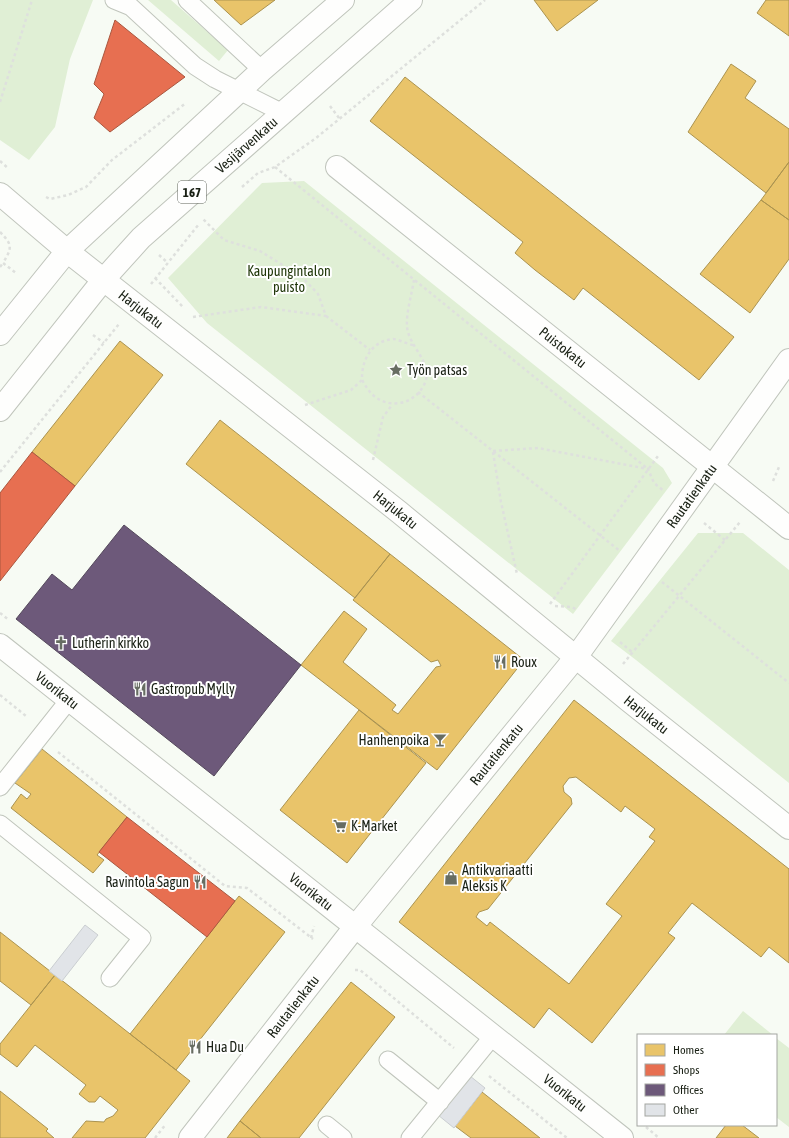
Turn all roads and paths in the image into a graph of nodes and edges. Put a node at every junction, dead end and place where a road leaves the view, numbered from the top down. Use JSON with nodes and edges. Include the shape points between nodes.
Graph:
{"nodes":[{"id":1,"x":32,"y":0,"type":"edge"},
{"id":2,"x":114,"y":0,"type":"edge"},
{"id":3,"x":187,"y":0,"type":"edge"},
{"id":4,"x":343,"y":0,"type":"edge"},
{"id":5,"x":411,"y":0,"type":"edge"},
{"id":6,"x":485,"y":0,"type":"edge"},
{"id":7,"x":262,"y":70,"type":"junction"},
{"id":8,"x":215,"y":79,"type":"junction"},
{"id":9,"x":238,"y":92,"type":"junction"},
{"id":10,"x":0,"y":102,"type":"edge"},
{"id":11,"x":283,"y":113,"type":"junction"},
{"id":12,"x":274,"y":167,"type":"junction"},
{"id":13,"x":337,"y":167,"type":"dead end"},
{"id":14,"x":236,"y":191,"type":"dead end"},
{"id":15,"x":2,"y":196,"type":"edge"},
{"id":16,"x":46,"y":196,"type":"dead end"},
{"id":17,"x":208,"y":214,"type":"dead end"},
{"id":18,"x":203,"y":219,"type":"junction"},
{"id":19,"x":0,"y":232,"type":"edge"},
{"id":20,"x":9,"y":242,"type":"dead end"},
{"id":21,"x":67,"y":251,"type":"junction"},
{"id":22,"x":3,"y":263,"type":"dead end"},
{"id":23,"x":0,"y":267,"type":"edge"},
{"id":24,"x":104,"y":279,"type":"junction"},
{"id":25,"x":414,"y":280,"type":"junction"},
{"id":26,"x":135,"y":304,"type":"junction"},
{"id":27,"x":326,"y":316,"type":"junction"},
{"id":28,"x":192,"y":317,"type":"dead end"},
{"id":29,"x":0,"y":334,"type":"edge"},
{"id":30,"x":413,"y":345,"type":"junction"},
{"id":31,"x":370,"y":350,"type":"junction"},
{"id":32,"x":789,"y":360,"type":"edge"},
{"id":33,"x":362,"y":380,"type":"junction"},
{"id":34,"x":418,"y":392,"type":"junction"},
{"id":35,"x":392,"y":405,"type":"junction"},
{"id":36,"x":301,"y":406,"type":"dead end"},
{"id":37,"x":0,"y":410,"type":"edge"},
{"id":38,"x":675,"y":436,"type":"junction"},
{"id":39,"x":493,"y":451,"type":"junction"},
{"id":40,"x":372,"y":464,"type":"dead end"},
{"id":41,"x":713,"y":466,"type":"junction"},
{"id":42,"x":648,"y":470,"type":"junction"},
{"id":43,"x":0,"y":472,"type":"edge"},
{"id":44,"x":683,"y":507,"type":"junction"},
{"id":45,"x":741,"y":521,"type":"dead end"},
{"id":46,"x":789,"y":528,"type":"edge"},
{"id":47,"x":725,"y":540,"type":"junction"},
{"id":48,"x":519,"y":581,"type":"dead end"},
{"id":49,"x":535,"y":624,"type":"junction"},
{"id":50,"x":0,"y":645,"type":"edge"},
{"id":51,"x":576,"y":657,"type":"junction"},
{"id":52,"x":607,"y":682,"type":"junction"},
{"id":53,"x":0,"y":695,"type":"edge"},
{"id":54,"x":69,"y":700,"type":"junction"},
{"id":55,"x":44,"y":732,"type":"junction"},
{"id":56,"x":0,"y":787,"type":"edge"},
{"id":57,"x":0,"y":824,"type":"edge"},
{"id":58,"x":789,"y":828,"type":"edge"},
{"id":59,"x":355,"y":926,"type":"junction"},
{"id":60,"x":311,"y":937,"type":"dead end"},
{"id":61,"x":110,"y":978,"type":"dead end"},
{"id":62,"x":493,"y":1036,"type":"junction"},
{"id":63,"x":388,"y":1060,"type":"dead end"},
{"id":64,"x":440,"y":1102,"type":"junction"},
{"id":65,"x":327,"y":1125,"type":"dead end"},
{"id":66,"x":644,"y":1126,"type":"edge"},
{"id":67,"x":190,"y":1138,"type":"edge"},
{"id":68,"x":343,"y":1138,"type":"edge"},
{"id":69,"x":410,"y":1138,"type":"edge"},
{"id":70,"x":622,"y":1138,"type":"edge"},
{"id":71,"x":659,"y":1138,"type":"edge"}],
"edges":[{"from":1,"to":10,"type":"path"},
{"from":2,"to":8,"type":"lane","via":[[131,7],[195,66]]},
{"from":3,"to":7,"type":"lane"},
{"from":4,"to":7,"type":"street"},
{"from":5,"to":11,"type":"street","name":"Vesijärvenkatu","number":"167"},
{"from":6,"to":12,"type":"path","via":[[316,138]]},
{"from":7,"to":9,"type":"street"},
{"from":8,"to":9,"type":"lane"},
{"from":8,"to":16,"type":"path","via":[[112,160],[86,187],[68,195],[50,199]]},
{"from":9,"to":11,"type":"lane"},
{"from":9,"to":21,"type":"street"},
{"from":11,"to":24,"type":"street","name":"Vesijärvenkatu","number":"167","via":[[141,238]]},
{"from":12,"to":14,"type":"path","via":[[258,173]]},
{"from":12,"to":25,"type":"path"},
{"from":13,"to":38,"type":"street","name":"Puistokatu"},
{"from":15,"to":21,"type":"street","name":"Harjukatu"},
{"from":17,"to":18,"type":"path"},
{"from":18,"to":26,"type":"path"},
{"from":18,"to":27,"type":"path","via":[[224,240],[260,251],[302,277],[318,294]]},
{"from":19,"to":20,"type":"path"},
{"from":21,"to":24,"type":"street","name":"Harjukatu"},
{"from":21,"to":29,"type":"street"},
{"from":22,"to":23,"type":"path"},
{"from":24,"to":26,"type":"street","name":"Harjukatu"},
{"from":24,"to":37,"type":"street","name":"Vesijärvenkatu","number":"167"},
{"from":25,"to":30,"type":"path","via":[[407,326]]},
{"from":25,"to":42,"type":"path"},
{"from":26,"to":43,"type":"path"},
{"from":26,"to":49,"type":"street","name":"Harjukatu","via":[[399,512]]},
{"from":27,"to":28,"type":"path","via":[[261,307]]},
{"from":27,"to":31,"type":"path"},
{"from":30,"to":31,"type":"path","via":[[393,339]]},
{"from":30,"to":34,"type":"path","via":[[426,364],[424,384]]},
{"from":31,"to":33,"type":"path","via":[[364,358]]},
{"from":32,"to":41,"type":"street","name":"Rautatienkatu"},
{"from":33,"to":35,"type":"path","via":[[372,397]]},
{"from":33,"to":36,"type":"path","via":[[351,390]]},
{"from":34,"to":35,"type":"path","via":[[412,399]]},
{"from":34,"to":39,"type":"path"},
{"from":35,"to":40,"type":"path","via":[[383,416]]},
{"from":38,"to":41,"type":"street","name":"Puistokatu"},
{"from":38,"to":42,"type":"path"},
{"from":39,"to":42,"type":"path","via":[[538,448]]},
{"from":39,"to":48,"type":"path","via":[[501,502]]},
{"from":41,"to":44,"type":"street","name":"Rautatienkatu"},
{"from":41,"to":46,"type":"street","name":"Puistokatu"},
{"from":42,"to":44,"type":"path","via":[[654,483]]},
{"from":42,"to":49,"type":"path"},
{"from":44,"to":47,"type":"path"},
{"from":44,"to":51,"type":"street","name":"Rautatienkatu"},
{"from":45,"to":47,"type":"path"},
{"from":47,"to":52,"type":"path"},
{"from":49,"to":51,"type":"street","name":"Harjukatu"},
{"from":50,"to":54,"type":"street","name":"Vuorikatu"},
{"from":51,"to":52,"type":"street","name":"Harjukatu"},
{"from":51,"to":59,"type":"street","name":"Rautatienkatu"},
{"from":52,"to":58,"type":"street","name":"Harjukatu"},
{"from":53,"to":55,"type":"path"},
{"from":54,"to":55,"type":"lane"},
{"from":54,"to":59,"type":"street","name":"Vuorikatu"},
{"from":55,"to":56,"type":"lane"},
{"from":55,"to":60,"type":"path","via":[[49,736],[58,754],[225,886],[247,888]]},
{"from":57,"to":61,"type":"lane","via":[[142,938]]},
{"from":59,"to":62,"type":"street","name":"Vuorikatu"},
{"from":59,"to":67,"type":"street","name":"Rautatienkatu"},
{"from":62,"to":64,"type":"lane"},
{"from":62,"to":70,"type":"street","name":"Vuorikatu"},
{"from":63,"to":64,"type":"lane"},
{"from":64,"to":69,"type":"lane"},
{"from":65,"to":68,"type":"lane"},
{"from":66,"to":71,"type":"path"}]}
